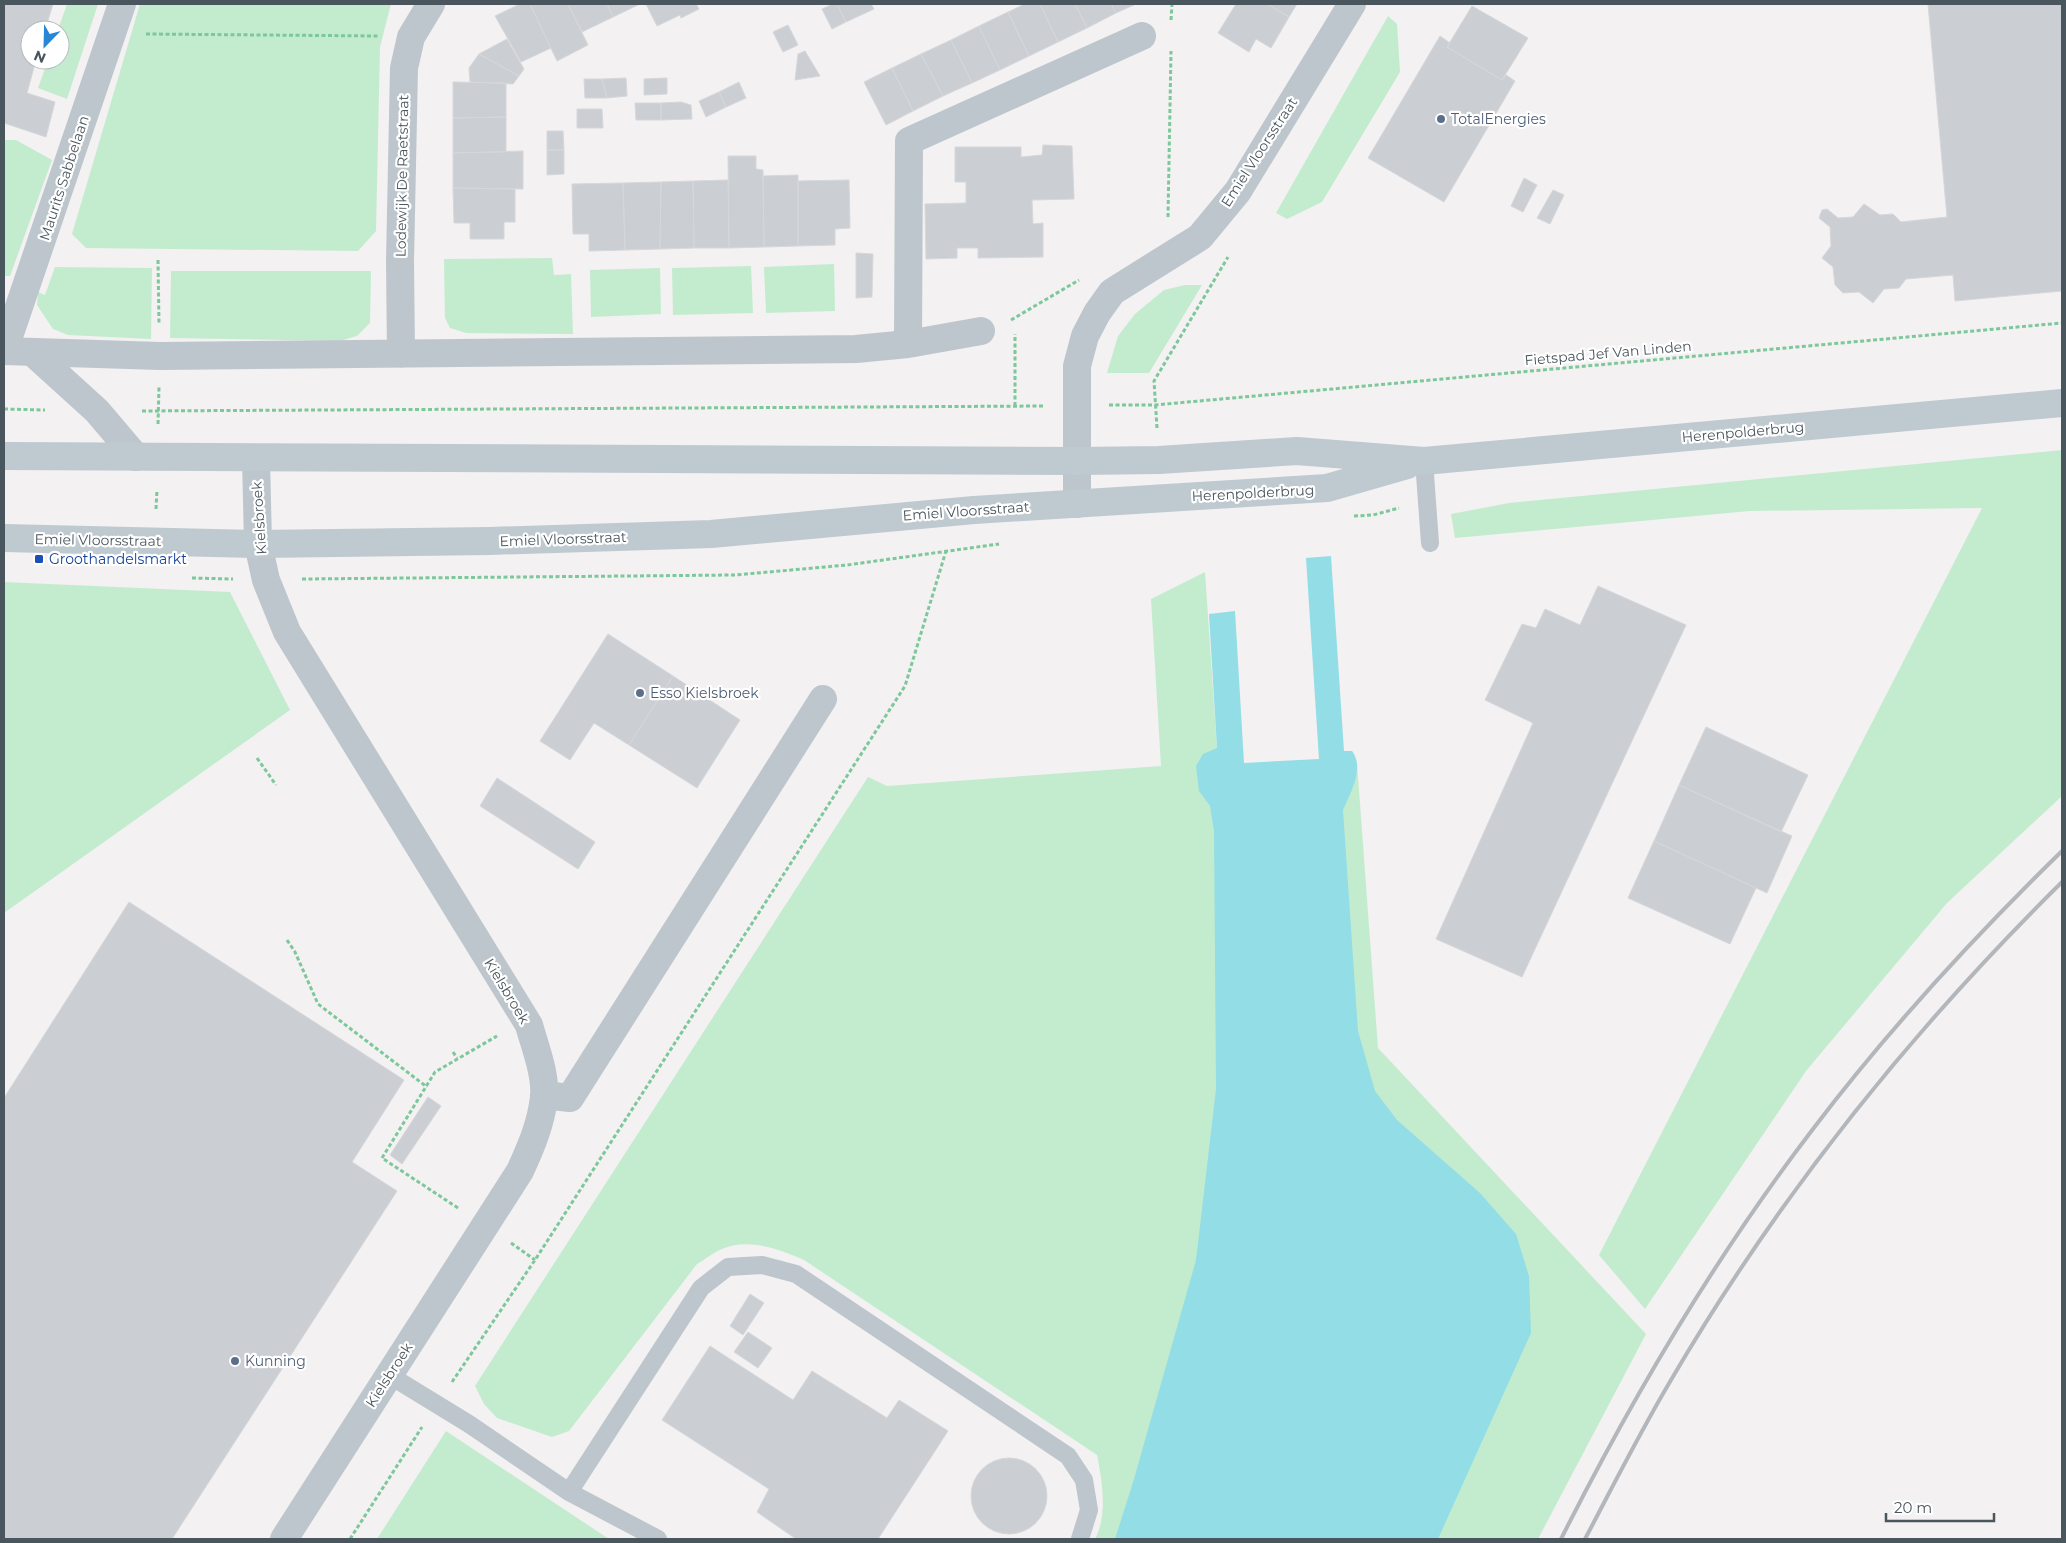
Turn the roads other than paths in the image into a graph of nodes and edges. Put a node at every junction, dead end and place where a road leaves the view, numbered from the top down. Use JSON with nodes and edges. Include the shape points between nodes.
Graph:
{"nodes":[{"id":1,"x":122,"y":4,"type":"edge"},
{"id":2,"x":431,"y":4,"type":"edge"},
{"id":3,"x":1352,"y":4,"type":"edge"},
{"id":4,"x":1142,"y":36,"type":"dead end"},
{"id":5,"x":981,"y":331,"type":"road end"},
{"id":6,"x":908,"y":344,"type":"junction"},
{"id":7,"x":4,"y":351,"type":"edge"},
{"id":8,"x":32,"y":352,"type":"junction"},
{"id":9,"x":401,"y":354,"type":"junction"},
{"id":10,"x":2062,"y":403,"type":"edge"},
{"id":11,"x":4,"y":456,"type":"edge"},
{"id":12,"x":136,"y":457,"type":"junction"},
{"id":13,"x":256,"y":458,"type":"junction"},
{"id":14,"x":1078,"y":461,"type":"junction"},
{"id":15,"x":1424,"y":461,"type":"junction"},
{"id":16,"x":1077,"y":504,"type":"junction"},
{"id":17,"x":4,"y":538,"type":"edge"},
{"id":18,"x":1430,"y":543,"type":"dead end"},
{"id":19,"x":258,"y":544,"type":"junction"},
{"id":20,"x":823,"y":700,"type":"dead end"},
{"id":21,"x":544,"y":1096,"type":"junction"},
{"id":22,"x":389,"y":1374,"type":"junction"},
{"id":23,"x":569,"y":1492,"type":"junction"},
{"id":24,"x":284,"y":1539,"type":"edge"},
{"id":25,"x":658,"y":1539,"type":"edge"},
{"id":26,"x":1080,"y":1539,"type":"edge"}],
"edges":[{"from":1,"to":7,"type":"street","name":"Maurits Sabbelaan"},
{"from":2,"to":9,"type":"street","name":"Lodewijk De Raetstraat","via":[[411,36],[404,68]]},
{"from":3,"to":14,"type":"street","name":"Emiel Vloorsstraat","via":[[1238,191],[1200,237],[1112,292],[1097,313],[1085,336],[1077,366]]},
{"from":4,"to":6,"type":"street","via":[[909,141]]},
{"from":5,"to":6,"type":"street"},
{"from":6,"to":9,"type":"street","via":[[856,349]]},
{"from":7,"to":8,"type":"street"},
{"from":8,"to":9,"type":"street","via":[[160,356]]},
{"from":8,"to":12,"type":"street","via":[[97,411]]},
{"from":10,"to":15,"type":"street","name":"Herenpolderbrug"},
{"from":11,"to":12,"type":"street"},
{"from":12,"to":13,"type":"street"},
{"from":13,"to":14,"type":"street"},
{"from":13,"to":19,"type":"street","name":"Kielsbroek"},
{"from":14,"to":15,"type":"street","name":"Herenpolderbrug","via":[[1159,460],[1297,451]]},
{"from":14,"to":16,"type":"street","name":"Emiel Vloorsstraat"},
{"from":15,"to":16,"type":"street","name":"Herenpolderbrug","via":[[1327,488]]},
{"from":15,"to":18,"type":"lane"},
{"from":16,"to":19,"type":"street","name":"Emiel Vloorsstraat","via":[[891,516],[711,534]]},
{"from":17,"to":19,"type":"street","name":"Emiel Vloorsstraat"},
{"from":19,"to":21,"type":"street","name":"Kielsbroek","via":[[266,580],[286,632],[529,1024],[541,1068]]},
{"from":20,"to":21,"type":"street","via":[[570,1098]]},
{"from":21,"to":22,"type":"street","name":"Kielsbroek","via":[[534,1140],[520,1171]]},
{"from":22,"to":23,"type":"lane"},
{"from":22,"to":24,"type":"street","name":"Kielsbroek"},
{"from":23,"to":25,"type":"lane"},
{"from":23,"to":26,"type":"lane","via":[[701,1288],[728,1267],[762,1265],[796,1274],[1068,1456],[1084,1480],[1090,1510]]}]}
